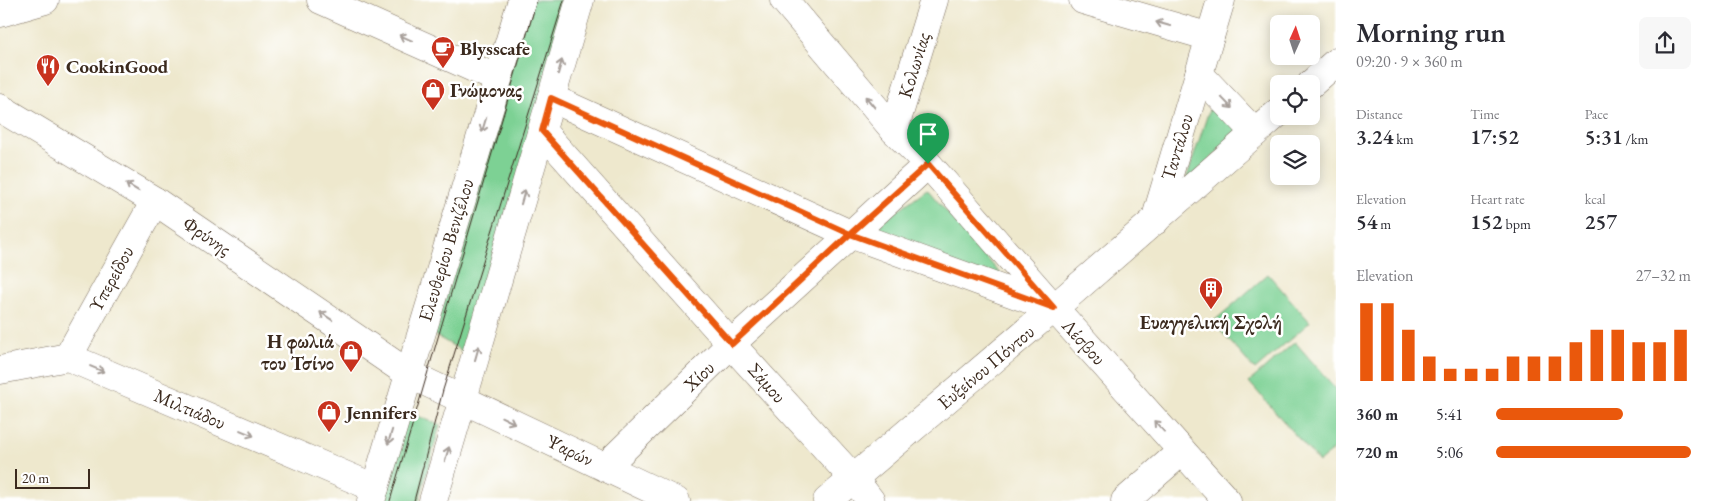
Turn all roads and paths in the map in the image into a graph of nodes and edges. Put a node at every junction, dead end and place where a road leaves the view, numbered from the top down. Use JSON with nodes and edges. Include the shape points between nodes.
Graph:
{"nodes":[{"id":1,"x":46,"y":0,"type":"edge"},
{"id":2,"x":321,"y":0,"type":"edge"},
{"id":3,"x":522,"y":0,"type":"edge"},
{"id":4,"x":580,"y":0,"type":"edge"},
{"id":5,"x":784,"y":0,"type":"edge"},
{"id":6,"x":934,"y":0,"type":"edge"},
{"id":7,"x":1082,"y":0,"type":"edge"},
{"id":8,"x":1221,"y":0,"type":"edge"},
{"id":9,"x":0,"y":13,"type":"edge"},
{"id":10,"x":1210,"y":37,"type":"junction"},
{"id":11,"x":1336,"y":62,"type":"edge"},
{"id":12,"x":1199,"y":74,"type":"junction"},
{"id":13,"x":1320,"y":76,"type":"edge"},
{"id":14,"x":498,"y":79,"type":"junction"},
{"id":15,"x":551,"y":98,"type":"junction"},
{"id":16,"x":0,"y":108,"type":"edge"},
{"id":17,"x":1270,"y":120,"type":"edge"},
{"id":18,"x":894,"y":130,"type":"junction"},
{"id":19,"x":542,"y":131,"type":"junction"},
{"id":20,"x":1255,"y":133,"type":"junction"},
{"id":21,"x":928,"y":164,"type":"junction"},
{"id":22,"x":155,"y":201,"type":"junction"},
{"id":23,"x":1155,"y":221,"type":"junction"},
{"id":24,"x":850,"y":234,"type":"junction"},
{"id":25,"x":1054,"y":308,"type":"junction"},
{"id":26,"x":732,"y":344,"type":"junction"},
{"id":27,"x":68,"y":357,"type":"junction"},
{"id":28,"x":0,"y":370,"type":"edge"},
{"id":29,"x":409,"y":374,"type":"junction"},
{"id":30,"x":464,"y":400,"type":"junction"},
{"id":31,"x":1182,"y":451,"type":"junction"},
{"id":32,"x":605,"y":467,"type":"junction"},
{"id":33,"x":854,"y":479,"type":"junction"},
{"id":34,"x":373,"y":494,"type":"edge"},
{"id":35,"x":433,"y":501,"type":"edge"},
{"id":36,"x":676,"y":501,"type":"edge"},
{"id":37,"x":827,"y":501,"type":"edge"},
{"id":38,"x":871,"y":501,"type":"edge"},
{"id":39,"x":1125,"y":501,"type":"edge"},
{"id":40,"x":1227,"y":501,"type":"edge"}],
"edges":[{"from":1,"to":9,"type":"street"},
{"from":14,"to":2,"type":"street","one_way":true},
{"from":3,"to":14,"type":"street","name":"Ελευθερίου Βενιζέλου"},
{"from":15,"to":4,"type":"street","one_way":true},
{"from":18,"to":5,"type":"street","name":"Λέσβου","one_way":true},
{"from":6,"to":18,"type":"street","name":"Κολωνίας"},
{"from":10,"to":7,"type":"street","one_way":true},
{"from":8,"to":10,"type":"street","name":"Ταντάλου"},
{"from":10,"to":12,"type":"street","name":"Ταντάλου"},
{"from":11,"to":13,"type":"street"},
{"from":12,"to":20,"type":"street","one_way":true},
{"from":12,"to":23,"type":"street","name":"Ταντάλου"},
{"from":14,"to":29,"type":"street","name":"Ελευθερίου Βενιζέλου","one_way":true},
{"from":15,"to":19,"type":"street"},
{"from":15,"to":24,"type":"street"},
{"from":22,"to":16,"type":"street","name":"Φρύνης","one_way":true},
{"from":17,"to":20,"type":"street","name":"Ευξείνου Πόντου"},
{"from":18,"to":21,"type":"street","name":"Λέσβου"},
{"from":19,"to":26,"type":"street","name":"Σάμου"},
{"from":30,"to":19,"type":"street","one_way":true},
{"from":20,"to":23,"type":"street","name":"Ευξείνου Πόντου"},
{"from":21,"to":24,"type":"street","name":"Χίου"},
{"from":21,"to":25,"type":"street","name":"Λέσβου"},
{"from":22,"to":27,"type":"street","name":"Υπερείδου"},
{"from":29,"to":22,"type":"street","name":"Φρύνης","one_way":true},
{"from":23,"to":25,"type":"street","name":"Ευξείνου Πόντου"},
{"from":24,"to":25,"type":"street"},
{"from":24,"to":26,"type":"street","name":"Χίου"},
{"from":31,"to":25,"type":"street","name":"Λέσβου","one_way":true},
{"from":25,"to":33,"type":"street","name":"Ευξείνου Πόντου"},
{"from":26,"to":32,"type":"street","name":"Χίου"},
{"from":26,"to":33,"type":"street","name":"Σάμου"},
{"from":27,"to":28,"type":"street"},
{"from":27,"to":34,"type":"street","name":"Μιλτιάδου","one_way":true},
{"from":29,"to":30,"type":"street","name":"Φρύνης"},
{"from":29,"to":34,"type":"street","name":"Ελευθερίου Βενιζέλου","one_way":true},
{"from":30,"to":32,"type":"street","name":"Ψαρών","one_way":true},
{"from":35,"to":30,"type":"street","one_way":true},
{"from":31,"to":39,"type":"street"},
{"from":31,"to":40,"type":"street","name":"Λέσβου"},
{"from":32,"to":36,"type":"street","name":"Ψαρών"},
{"from":33,"to":37,"type":"street","name":"Ευξείνου Πόντου"},
{"from":33,"to":38,"type":"street","name":"Σάμου"}]}
